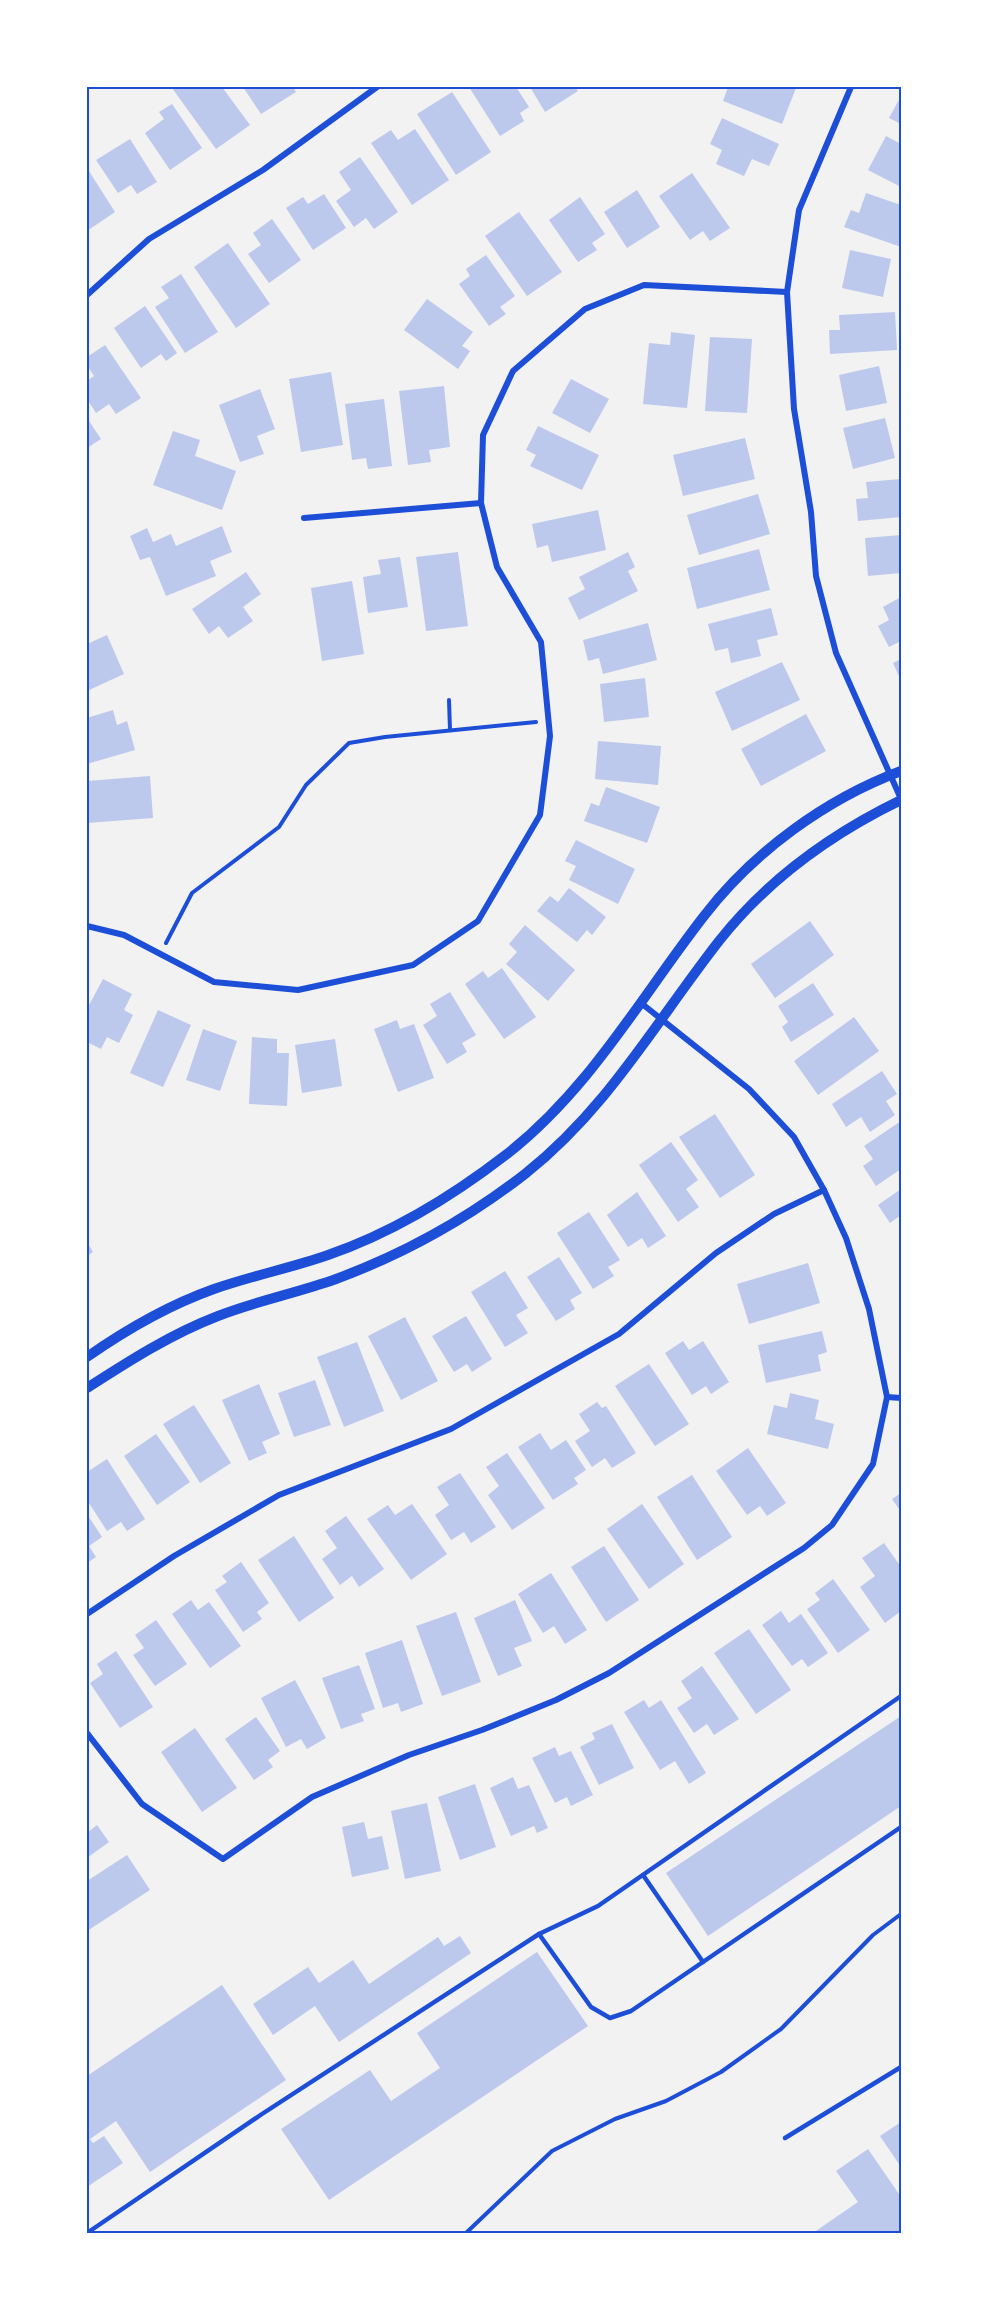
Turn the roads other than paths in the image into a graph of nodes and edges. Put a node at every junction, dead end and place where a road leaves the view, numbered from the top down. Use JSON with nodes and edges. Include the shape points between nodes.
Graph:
{"nodes":[{"id":1,"x":377,"y":87,"type":"edge"},
{"id":2,"x":851,"y":87,"type":"edge"},
{"id":3,"x":787,"y":292,"type":"junction"},
{"id":4,"x":87,"y":295,"type":"edge"},
{"id":5,"x":481,"y":503,"type":"junction"},
{"id":6,"x":304,"y":518,"type":"dead end"},
{"id":7,"x":896,"y":773,"type":"edge"},
{"id":8,"x":901,"y":799,"type":"edge"},
{"id":9,"x":87,"y":926,"type":"edge"},
{"id":10,"x":641,"y":1003,"type":"junction"},
{"id":11,"x":663,"y":1017,"type":"junction"},
{"id":12,"x":824,"y":1190,"type":"junction"},
{"id":13,"x":87,"y":1357,"type":"edge"},
{"id":14,"x":87,"y":1388,"type":"edge"},
{"id":15,"x":887,"y":1397,"type":"junction"},
{"id":16,"x":901,"y":1398,"type":"edge"},
{"id":17,"x":87,"y":1614,"type":"edge"},
{"id":18,"x":901,"y":1696,"type":"edge"},
{"id":19,"x":87,"y":1733,"type":"edge"},
{"id":20,"x":901,"y":1827,"type":"edge"},
{"id":21,"x":643,"y":1875,"type":"junction"},
{"id":22,"x":539,"y":1934,"type":"junction"},
{"id":23,"x":703,"y":1962,"type":"junction"},
{"id":24,"x":901,"y":2067,"type":"edge"},
{"id":25,"x":785,"y":2138,"type":"dead end"},
{"id":26,"x":87,"y":2233,"type":"edge"}],
"edges":[{"from":1,"to":4,"type":"street","via":[[263,171],[149,239]]},
{"from":2,"to":3,"type":"street","via":[[799,210]]},
{"from":3,"to":5,"type":"street","via":[[644,285],[585,309],[513,371],[483,435]]},
{"from":3,"to":7,"type":"street","via":[[794,409],[811,512],[816,576],[836,653]]},
{"from":5,"to":6,"type":"street"},
{"from":5,"to":9,"type":"street","via":[[497,567],[541,642],[550,736],[540,815],[478,921],[413,964],[298,990],[214,982],[124,935]]},
{"from":7,"to":8,"type":"street"},
{"from":7,"to":10,"type":"street","via":[[823,810],[743,872],[705,914]]},
{"from":8,"to":11,"type":"street","via":[[826,842],[772,885],[720,939]]},
{"from":10,"to":11,"type":"street"},
{"from":10,"to":13,"type":"street","via":[[580,1083],[542,1122],[508,1153],[432,1206],[329,1255],[223,1286],[173,1306]]},
{"from":11,"to":12,"type":"street","via":[[749,1089],[794,1137]]},
{"from":11,"to":14,"type":"street","via":[[621,1078],[577,1128],[487,1201],[403,1251],[335,1279],[199,1324]]},
{"from":12,"to":15,"type":"street","via":[[846,1238],[869,1309]]},
{"from":12,"to":17,"type":"street","via":[[774,1214],[716,1252],[620,1334],[451,1429],[279,1495],[174,1556]]},
{"from":15,"to":16,"type":"street"},
{"from":15,"to":19,"type":"street","via":[[873,1464],[832,1525],[804,1548],[668,1638],[556,1700],[409,1755],[312,1797],[223,1859],[142,1804]]},
{"from":18,"to":21,"type":"lane"},
{"from":20,"to":23,"type":"lane"},
{"from":21,"to":22,"type":"lane","via":[[598,1906]]},
{"from":21,"to":23,"type":"lane"},
{"from":22,"to":23,"type":"lane","via":[[591,2007],[610,2018],[631,2011]]},
{"from":22,"to":26,"type":"lane"},
{"from":24,"to":25,"type":"lane"}]}
